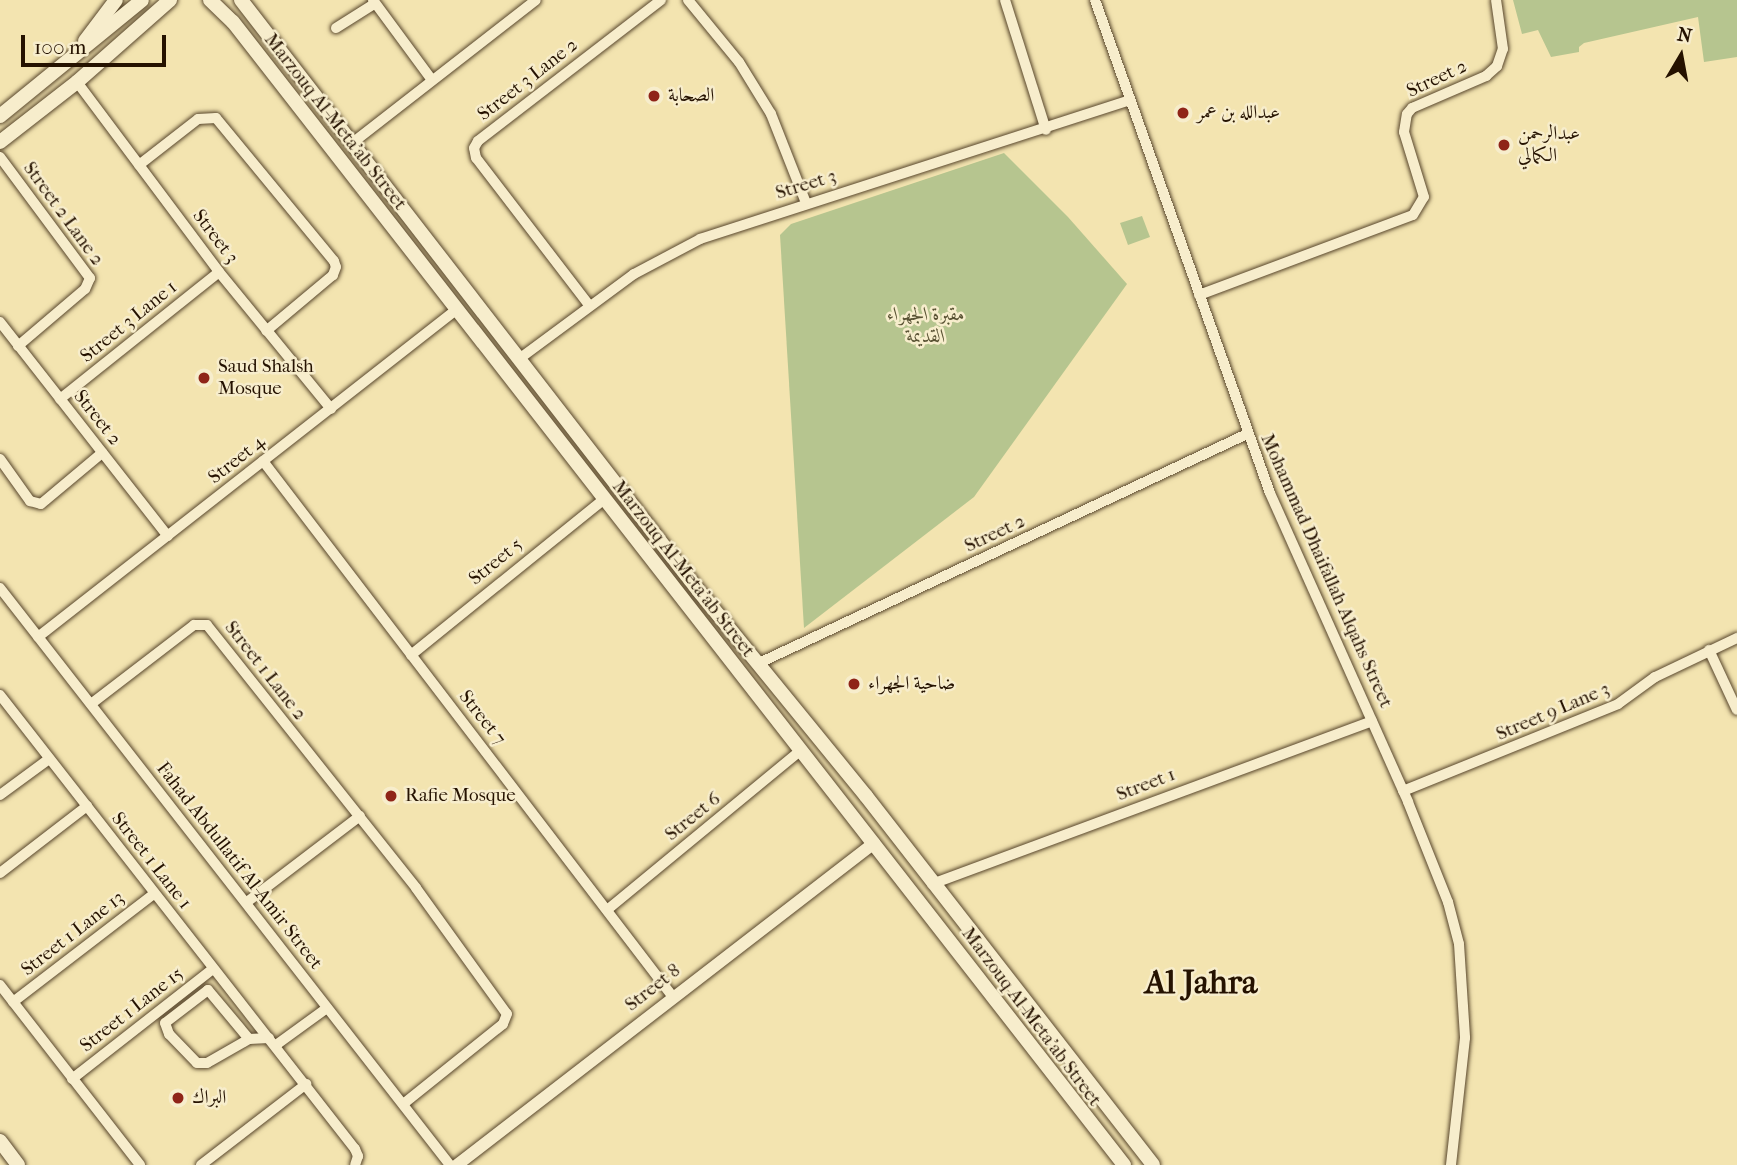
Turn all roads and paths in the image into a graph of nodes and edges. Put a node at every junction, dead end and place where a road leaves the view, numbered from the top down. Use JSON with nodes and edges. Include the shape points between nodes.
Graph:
{"nodes":[{"id":1,"x":116,"y":0,"type":"edge"},
{"id":2,"x":142,"y":0,"type":"edge"},
{"id":3,"x":170,"y":0,"type":"edge"},
{"id":4,"x":210,"y":0,"type":"edge"},
{"id":5,"x":241,"y":0,"type":"edge"},
{"id":6,"x":536,"y":0,"type":"edge"},
{"id":7,"x":661,"y":0,"type":"edge"},
{"id":8,"x":688,"y":0,"type":"edge"},
{"id":9,"x":1004,"y":0,"type":"edge"},
{"id":10,"x":1096,"y":0,"type":"edge"},
{"id":11,"x":1496,"y":0,"type":"edge"},
{"id":12,"x":373,"y":2,"type":"edge"},
{"id":13,"x":336,"y":28,"type":"dead end"},
{"id":14,"x":66,"y":65,"type":"junction"},
{"id":15,"x":432,"y":80,"type":"junction"},
{"id":16,"x":77,"y":82,"type":"junction"},
{"id":17,"x":1130,"y":100,"type":"junction"},
{"id":18,"x":0,"y":116,"type":"edge"},
{"id":19,"x":1046,"y":130,"type":"junction"},
{"id":20,"x":0,"y":142,"type":"edge"},
{"id":21,"x":351,"y":144,"type":"junction"},
{"id":22,"x":0,"y":156,"type":"edge"},
{"id":23,"x":139,"y":165,"type":"junction"},
{"id":24,"x":806,"y":203,"type":"junction"},
{"id":25,"x":436,"y":253,"type":"junction"},
{"id":26,"x":419,"y":262,"type":"junction"},
{"id":27,"x":219,"y":272,"type":"junction"},
{"id":28,"x":454,"y":276,"type":"junction"},
{"id":29,"x":439,"y":287,"type":"junction"},
{"id":30,"x":1199,"y":295,"type":"junction"},
{"id":31,"x":589,"y":305,"type":"junction"},
{"id":32,"x":456,"y":310,"type":"junction"},
{"id":33,"x":0,"y":322,"type":"edge"},
{"id":34,"x":266,"y":331,"type":"junction"},
{"id":35,"x":18,"y":346,"type":"junction"},
{"id":36,"x":519,"y":359,"type":"junction"},
{"id":37,"x":60,"y":399,"type":"junction"},
{"id":38,"x":331,"y":409,"type":"junction"},
{"id":39,"x":1247,"y":434,"type":"junction"},
{"id":40,"x":102,"y":453,"type":"junction"},
{"id":41,"x":0,"y":459,"type":"edge"},
{"id":42,"x":263,"y":461,"type":"junction"},
{"id":43,"x":604,"y":499,"type":"junction"},
{"id":44,"x":168,"y":536,"type":"junction"},
{"id":45,"x":680,"y":566,"type":"junction"},
{"id":46,"x":664,"y":576,"type":"junction"},
{"id":47,"x":0,"y":588,"type":"edge"},
{"id":48,"x":698,"y":590,"type":"junction"},
{"id":49,"x":682,"y":600,"type":"junction"},
{"id":50,"x":38,"y":637,"type":"junction"},
{"id":51,"x":1737,"y":638,"type":"edge"},
{"id":52,"x":1709,"y":650,"type":"junction"},
{"id":53,"x":411,"y":655,"type":"junction"},
{"id":54,"x":757,"y":664,"type":"junction"},
{"id":55,"x":0,"y":695,"type":"edge"},
{"id":56,"x":91,"y":704,"type":"junction"},
{"id":57,"x":1737,"y":710,"type":"edge"},
{"id":58,"x":1372,"y":721,"type":"junction"},
{"id":59,"x":802,"y":750,"type":"junction"},
{"id":60,"x":49,"y":759,"type":"junction"},
{"id":61,"x":1403,"y":791,"type":"junction"},
{"id":62,"x":0,"y":795,"type":"edge"},
{"id":63,"x":87,"y":806,"type":"junction"},
{"id":64,"x":360,"y":816,"type":"junction"},
{"id":65,"x":874,"y":843,"type":"junction"},
{"id":66,"x":0,"y":873,"type":"edge"},
{"id":67,"x":932,"y":884,"type":"junction"},
{"id":68,"x":154,"y":894,"type":"junction"},
{"id":69,"x":247,"y":902,"type":"junction"},
{"id":70,"x":607,"y":910,"type":"junction"},
{"id":71,"x":213,"y":969,"type":"junction"},
{"id":72,"x":0,"y":985,"type":"edge"},
{"id":73,"x":673,"y":997,"type":"junction"},
{"id":74,"x":13,"y":1002,"type":"junction"},
{"id":75,"x":327,"y":1008,"type":"junction"},
{"id":76,"x":249,"y":1039,"type":"junction"},
{"id":77,"x":273,"y":1042,"type":"junction"},
{"id":78,"x":72,"y":1079,"type":"junction"},
{"id":79,"x":306,"y":1084,"type":"junction"},
{"id":80,"x":402,"y":1104,"type":"junction"},
{"id":81,"x":0,"y":1141,"type":"edge"},
{"id":82,"x":18,"y":1165,"type":"edge"},
{"id":83,"x":140,"y":1165,"type":"edge"},
{"id":84,"x":201,"y":1165,"type":"edge"},
{"id":85,"x":355,"y":1165,"type":"edge"},
{"id":86,"x":450,"y":1165,"type":"edge"},
{"id":87,"x":457,"y":1165,"type":"edge"},
{"id":88,"x":1124,"y":1165,"type":"edge"},
{"id":89,"x":1153,"y":1165,"type":"edge"},
{"id":90,"x":1451,"y":1165,"type":"edge"}],
"edges":[{"from":1,"to":14,"type":"main road"},
{"from":2,"to":14,"type":"main road"},
{"from":3,"to":16,"type":"main road"},
{"from":4,"to":26,"type":"main road","name":"Marzouq Al-Meta'ab Street","via":[[233,22]]},
{"from":5,"to":21,"type":"main road","name":"Marzouq Al-Meta'ab Street"},
{"from":6,"to":15,"type":"street"},
{"from":7,"to":31,"type":"street","name":"Street 3 Lane 2","via":[[474,148],[476,158]]},
{"from":8,"to":24,"type":"street","via":[[739,62],[771,114]]},
{"from":9,"to":19,"type":"street"},
{"from":10,"to":17,"type":"street","name":"Mohammad Dhaifallah Alqahs Street"},
{"from":11,"to":30,"type":"street","name":"Street 2","via":[[1503,49],[1497,66],[1486,76],[1407,114],[1404,132],[1424,197],[1413,215]]},
{"from":12,"to":13,"type":"street"},
{"from":12,"to":15,"type":"street"},
{"from":14,"to":18,"type":"main road"},
{"from":15,"to":21,"type":"street"},
{"from":16,"to":20,"type":"main road"},
{"from":16,"to":23,"type":"street","name":"Street 3"},
{"from":17,"to":19,"type":"street","name":"Street 3"},
{"from":17,"to":30,"type":"street","name":"Mohammad Dhaifallah Alqahs Street"},
{"from":19,"to":24,"type":"street","name":"Street 3"},
{"from":21,"to":25,"type":"main road","name":"Marzouq Al-Meta'ab Street"},
{"from":22,"to":35,"type":"street","name":"Street 2 Lane 2","via":[[90,278],[85,289]]},
{"from":23,"to":27,"type":"street","name":"Street 3"},
{"from":23,"to":34,"type":"street","via":[[198,119],[216,118],[334,261],[333,275]]},
{"from":24,"to":31,"type":"street","name":"Street 3","via":[[683,247]]},
{"from":25,"to":26,"type":"main road","via":[[428,262]]},
{"from":25,"to":28,"type":"main road","name":"Marzouq Al-Meta'ab Street"},
{"from":26,"to":29,"type":"main road","name":"Marzouq Al-Meta'ab Street"},
{"from":27,"to":34,"type":"street","name":"Street 3"},
{"from":27,"to":37,"type":"street","name":"Street 3 Lane 1"},
{"from":28,"to":29,"type":"main road","via":[[445,276]]},
{"from":28,"to":36,"type":"main road","name":"Marzouq Al-Meta'ab Street"},
{"from":29,"to":32,"type":"main road","name":"Marzouq Al-Meta'ab Street"},
{"from":30,"to":39,"type":"street","name":"Mohammad Dhaifallah Alqahs Street"},
{"from":31,"to":36,"type":"street","name":"Street 3"},
{"from":32,"to":38,"type":"street","name":"Street 4"},
{"from":32,"to":43,"type":"main road","name":"Marzouq Al-Meta'ab Street"},
{"from":33,"to":35,"type":"street","name":"Street 2"},
{"from":34,"to":38,"type":"street","name":"Street 3"},
{"from":35,"to":37,"type":"street","name":"Street 2"},
{"from":36,"to":45,"type":"main road","name":"Marzouq Al-Meta'ab Street"},
{"from":37,"to":40,"type":"street","name":"Street 2"},
{"from":38,"to":42,"type":"street","name":"Street 4"},
{"from":39,"to":54,"type":"street","name":"Street 2"},
{"from":39,"to":58,"type":"street","name":"Mohammad Dhaifallah Alqahs Street"},
{"from":40,"to":41,"type":"street","via":[[41,504],[30,501]]},
{"from":40,"to":44,"type":"street","name":"Street 2"},
{"from":42,"to":44,"type":"street","name":"Street 4"},
{"from":42,"to":53,"type":"street","name":"Street 7"},
{"from":43,"to":46,"type":"main road","name":"Marzouq Al-Meta'ab Street"},
{"from":43,"to":53,"type":"street","name":"Street 5"},
{"from":44,"to":50,"type":"street","name":"Street 4"},
{"from":45,"to":46,"type":"main road","via":[[677,574]]},
{"from":45,"to":48,"type":"main road","name":"Marzouq Al-Meta'ab Street"},
{"from":46,"to":49,"type":"main road","name":"Marzouq Al-Meta'ab Street"},
{"from":47,"to":50,"type":"street","name":"Fahad Abdullatif Al-Amir Street"},
{"from":48,"to":49,"type":"main road","via":[[690,590]]},
{"from":48,"to":54,"type":"main road","name":"Marzouq Al-Meta'ab Street"},
{"from":49,"to":59,"type":"main road","name":"Marzouq Al-Meta'ab Street"},
{"from":50,"to":56,"type":"street","name":"Fahad Abdullatif Al-Amir Street"},
{"from":51,"to":52,"type":"street","name":"Street 9 Lane 3"},
{"from":52,"to":57,"type":"street"},
{"from":52,"to":61,"type":"street","name":"Street 9 Lane 3","via":[[1655,677],[1618,704]]},
{"from":53,"to":70,"type":"street","name":"Street 7"},
{"from":54,"to":67,"type":"main road","name":"Marzouq Al-Meta'ab Street"},
{"from":55,"to":60,"type":"street","name":"Street 1 Lane 1"},
{"from":56,"to":64,"type":"street","name":"Street 1 Lane 2","via":[[194,625],[204,624]]},
{"from":56,"to":69,"type":"street","name":"Fahad Abdullatif Al-Amir Street"},
{"from":58,"to":61,"type":"street","name":"Mohammad Dhaifallah Alqahs Street"},
{"from":58,"to":67,"type":"street","name":"Street 1"},
{"from":59,"to":65,"type":"main road","name":"Marzouq Al-Meta'ab Street"},
{"from":59,"to":70,"type":"street","name":"Street 6"},
{"from":60,"to":62,"type":"street"},
{"from":60,"to":63,"type":"street","name":"Street 1 Lane 1"},
{"from":61,"to":90,"type":"street","name":"Mohammad Dhaifallah Alqahs Street","via":[[1448,902],[1459,944],[1465,1038]]},
{"from":63,"to":66,"type":"street"},
{"from":63,"to":68,"type":"street","name":"Street 1 Lane 1"},
{"from":64,"to":69,"type":"street"},
{"from":64,"to":80,"type":"street","name":"Street 1 Lane 2","via":[[507,1014],[503,1024]]},
{"from":65,"to":73,"type":"street","name":"Street 8"},
{"from":65,"to":88,"type":"main road","name":"Marzouq Al-Meta'ab Street"},
{"from":67,"to":89,"type":"main road","name":"Marzouq Al-Meta'ab Street"},
{"from":68,"to":71,"type":"street","name":"Street 1 Lane 1"},
{"from":68,"to":74,"type":"street","name":"Street 1 Lane 13"},
{"from":69,"to":75,"type":"street","name":"Fahad Abdullatif Al-Amir Street"},
{"from":70,"to":73,"type":"street","name":"Street 7"},
{"from":71,"to":77,"type":"street","name":"Street 1 Lane 1"},
{"from":71,"to":78,"type":"street","name":"Street 1 Lane 15"},
{"from":72,"to":74,"type":"street"},
{"from":73,"to":87,"type":"street","name":"Street 8"},
{"from":74,"to":78,"type":"street"},
{"from":75,"to":77,"type":"street"},
{"from":75,"to":80,"type":"street","name":"Fahad Abdullatif Al-Amir Street"},
{"from":76,"to":76,"type":"street","via":[[207,1063],[197,1063],[164,1028],[208,990]]},
{"from":76,"to":77,"type":"street"},
{"from":77,"to":79,"type":"street","name":"Street 1 Lane 1"},
{"from":78,"to":83,"type":"street"},
{"from":79,"to":84,"type":"street"},
{"from":79,"to":85,"type":"street","name":"Street 1 Lane 1","via":[[355,1149]]},
{"from":80,"to":86,"type":"street","name":"Fahad Abdullatif Al-Amir Street"},
{"from":81,"to":82,"type":"main road"}]}
